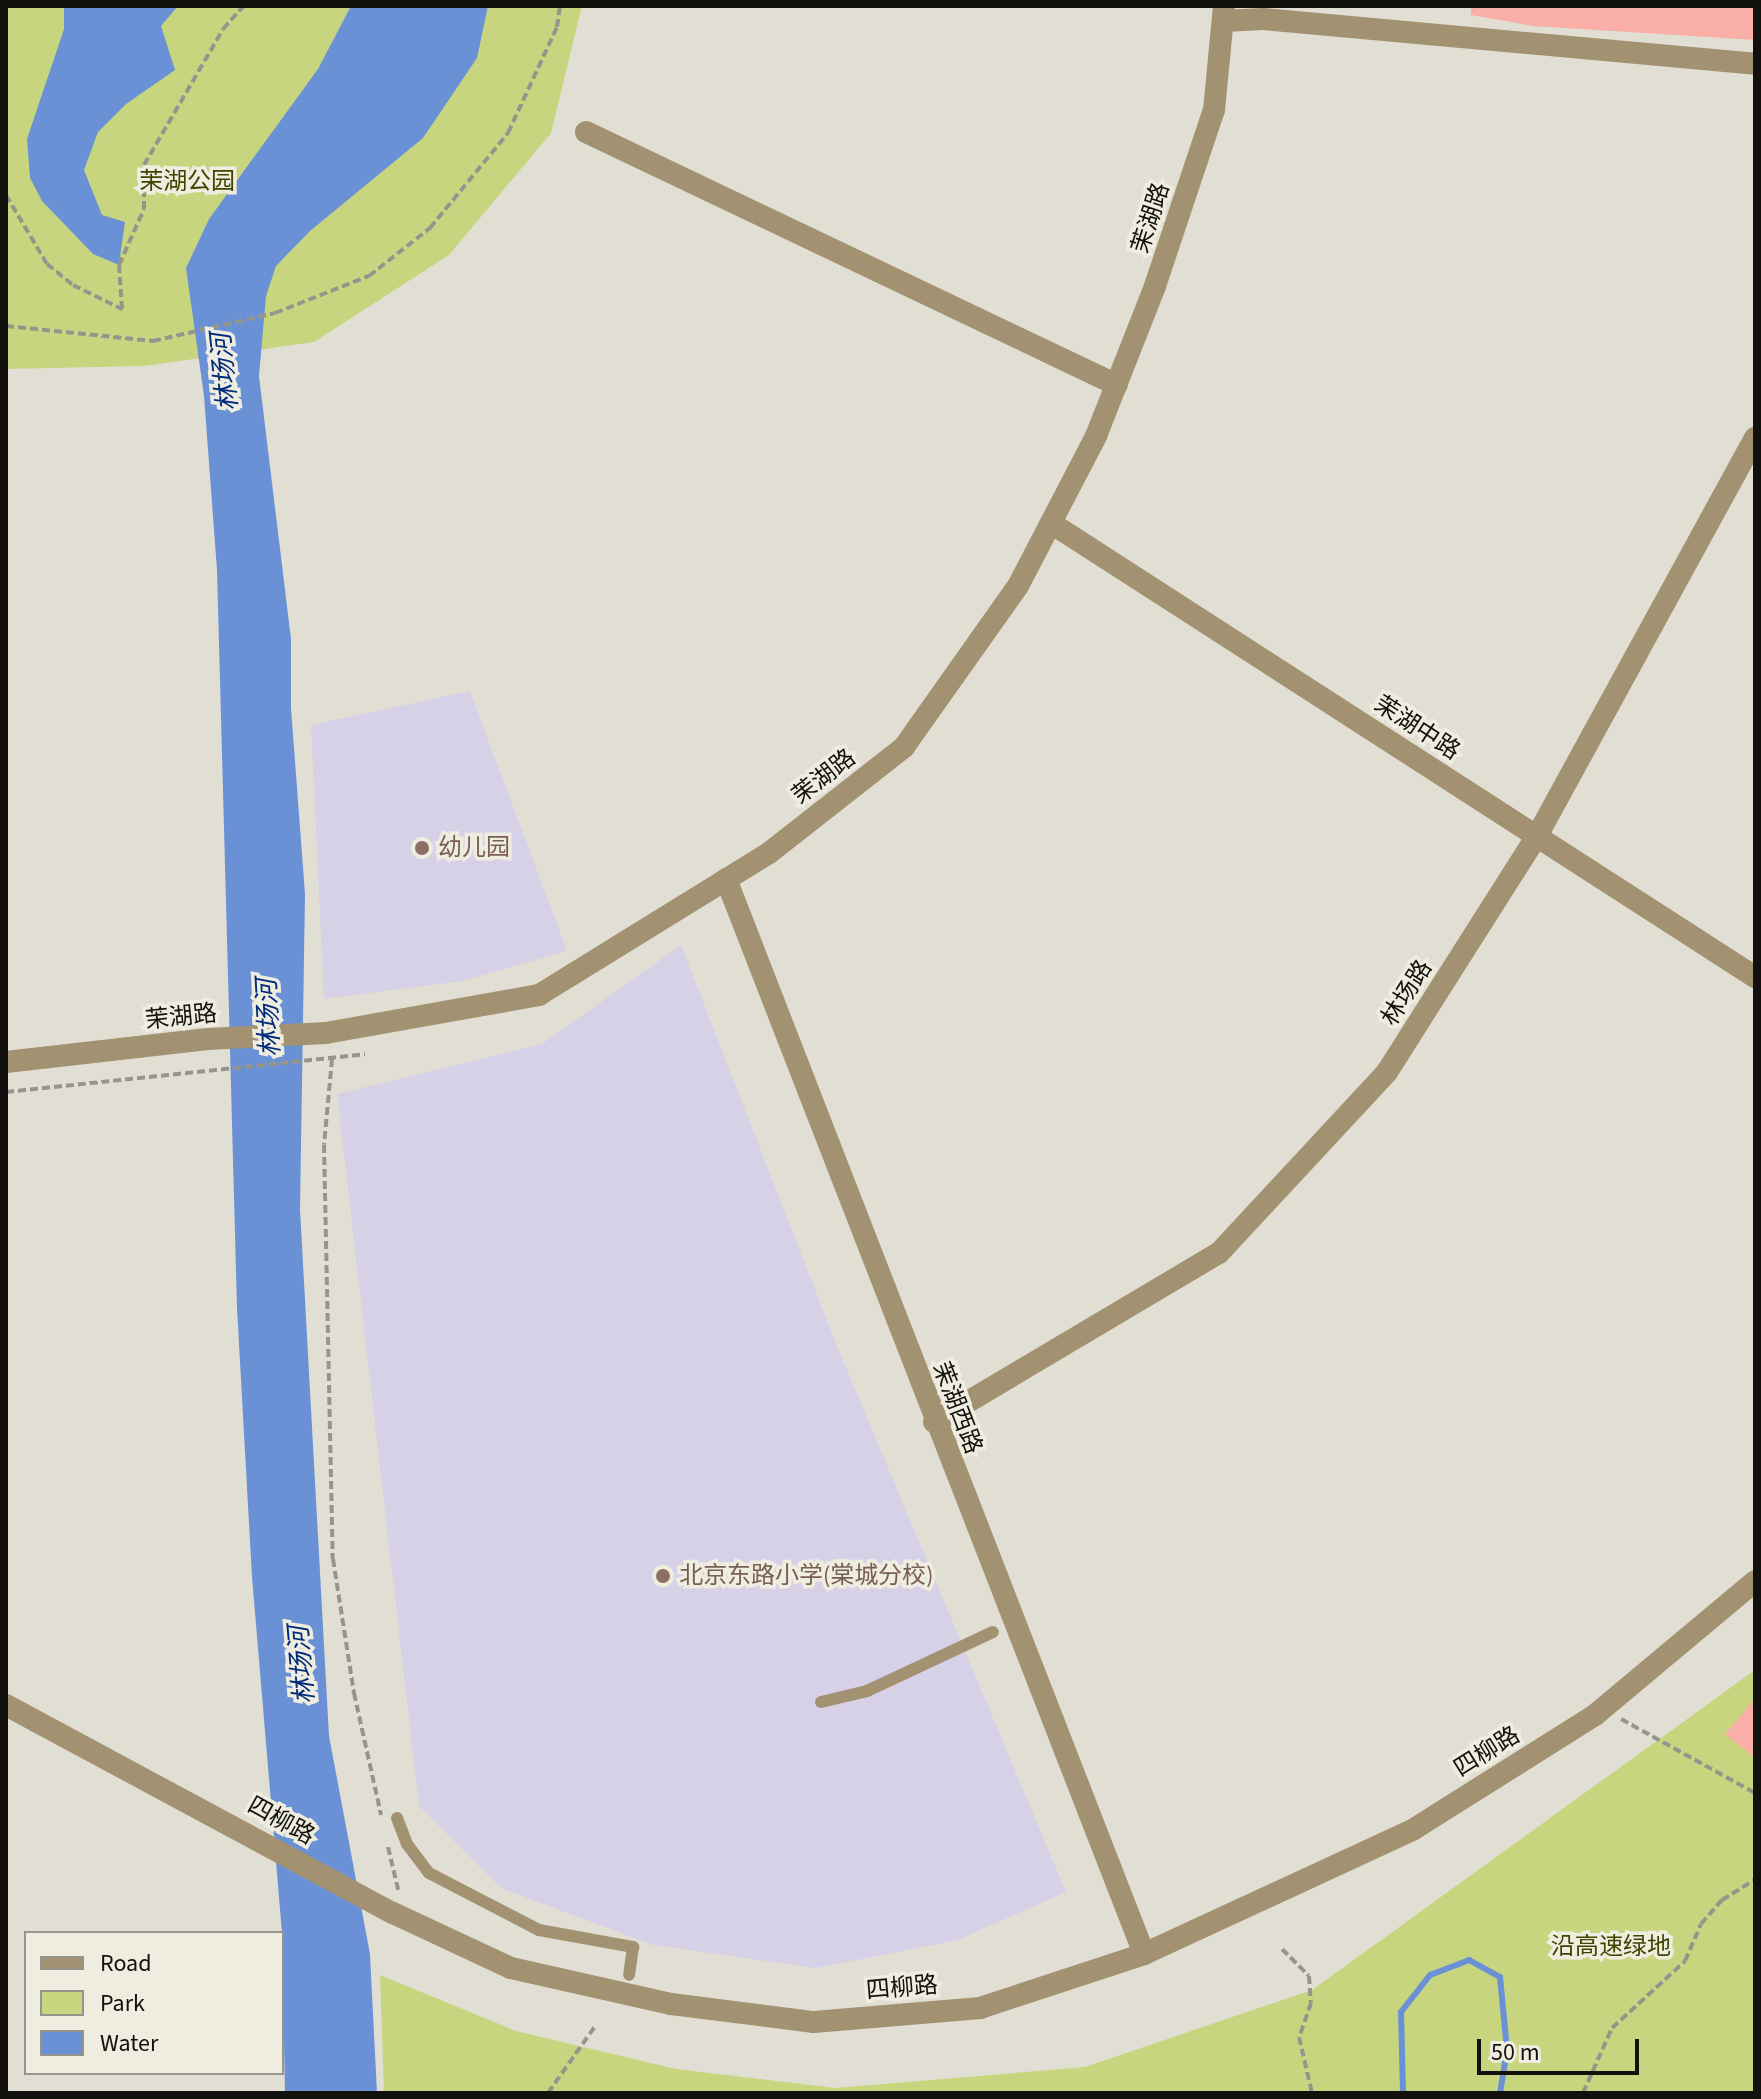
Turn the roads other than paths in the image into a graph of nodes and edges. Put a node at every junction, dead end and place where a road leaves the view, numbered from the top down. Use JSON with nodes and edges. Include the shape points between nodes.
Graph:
{"nodes":[{"id":1,"x":1224,"y":14,"type":"edge"},
{"id":2,"x":1755,"y":64,"type":"edge"},
{"id":3,"x":586,"y":132,"type":"dead end"},
{"id":4,"x":1117,"y":385,"type":"junction"},
{"id":5,"x":1755,"y":438,"type":"edge"},
{"id":6,"x":1051,"y":523,"type":"junction"},
{"id":7,"x":1537,"y":836,"type":"junction"},
{"id":8,"x":726,"y":879,"type":"junction"},
{"id":9,"x":1755,"y":977,"type":"edge"},
{"id":10,"x":6,"y":1062,"type":"edge"},
{"id":11,"x":934,"y":1422,"type":"junction"},
{"id":12,"x":1755,"y":1581,"type":"edge"},
{"id":13,"x":993,"y":1632,"type":"dead end"},
{"id":14,"x":821,"y":1702,"type":"dead end"},
{"id":15,"x":6,"y":1705,"type":"edge"},
{"id":16,"x":397,"y":1818,"type":"dead end"},
{"id":17,"x":1144,"y":1954,"type":"junction"},
{"id":18,"x":629,"y":1975,"type":"dead end"}],
"edges":[{"from":1,"to":2,"type":"street"},
{"from":1,"to":4,"type":"street","name":"茉湖路","via":[[1214,110]]},
{"from":3,"to":4,"type":"street"},
{"from":4,"to":6,"type":"street","name":"茉湖路"},
{"from":5,"to":7,"type":"street","name":"林场路"},
{"from":6,"to":7,"type":"street","name":"茉湖中路"},
{"from":6,"to":8,"type":"street","name":"茉湖路","via":[[1018,586],[904,747],[769,853]]},
{"from":7,"to":9,"type":"street","name":"茉湖中路"},
{"from":7,"to":11,"type":"street","name":"林场路","via":[[1387,1072],[1219,1253]]},
{"from":8,"to":10,"type":"street","name":"茉湖路","via":[[539,995],[326,1033],[208,1039]]},
{"from":8,"to":11,"type":"street","name":"茉湖西路"},
{"from":11,"to":17,"type":"street","name":"茉湖西路"},
{"from":12,"to":17,"type":"street","name":"四柳路","via":[[1604,1707],[1414,1829]]},
{"from":13,"to":14,"type":"lane","via":[[867,1691]]},
{"from":15,"to":17,"type":"street","name":"四柳路","via":[[398,1916],[511,1968],[671,2004],[814,2022],[980,2008]]},
{"from":16,"to":18,"type":"lane","via":[[407,1844],[429,1873],[539,1930],[633,1947]]}]}
